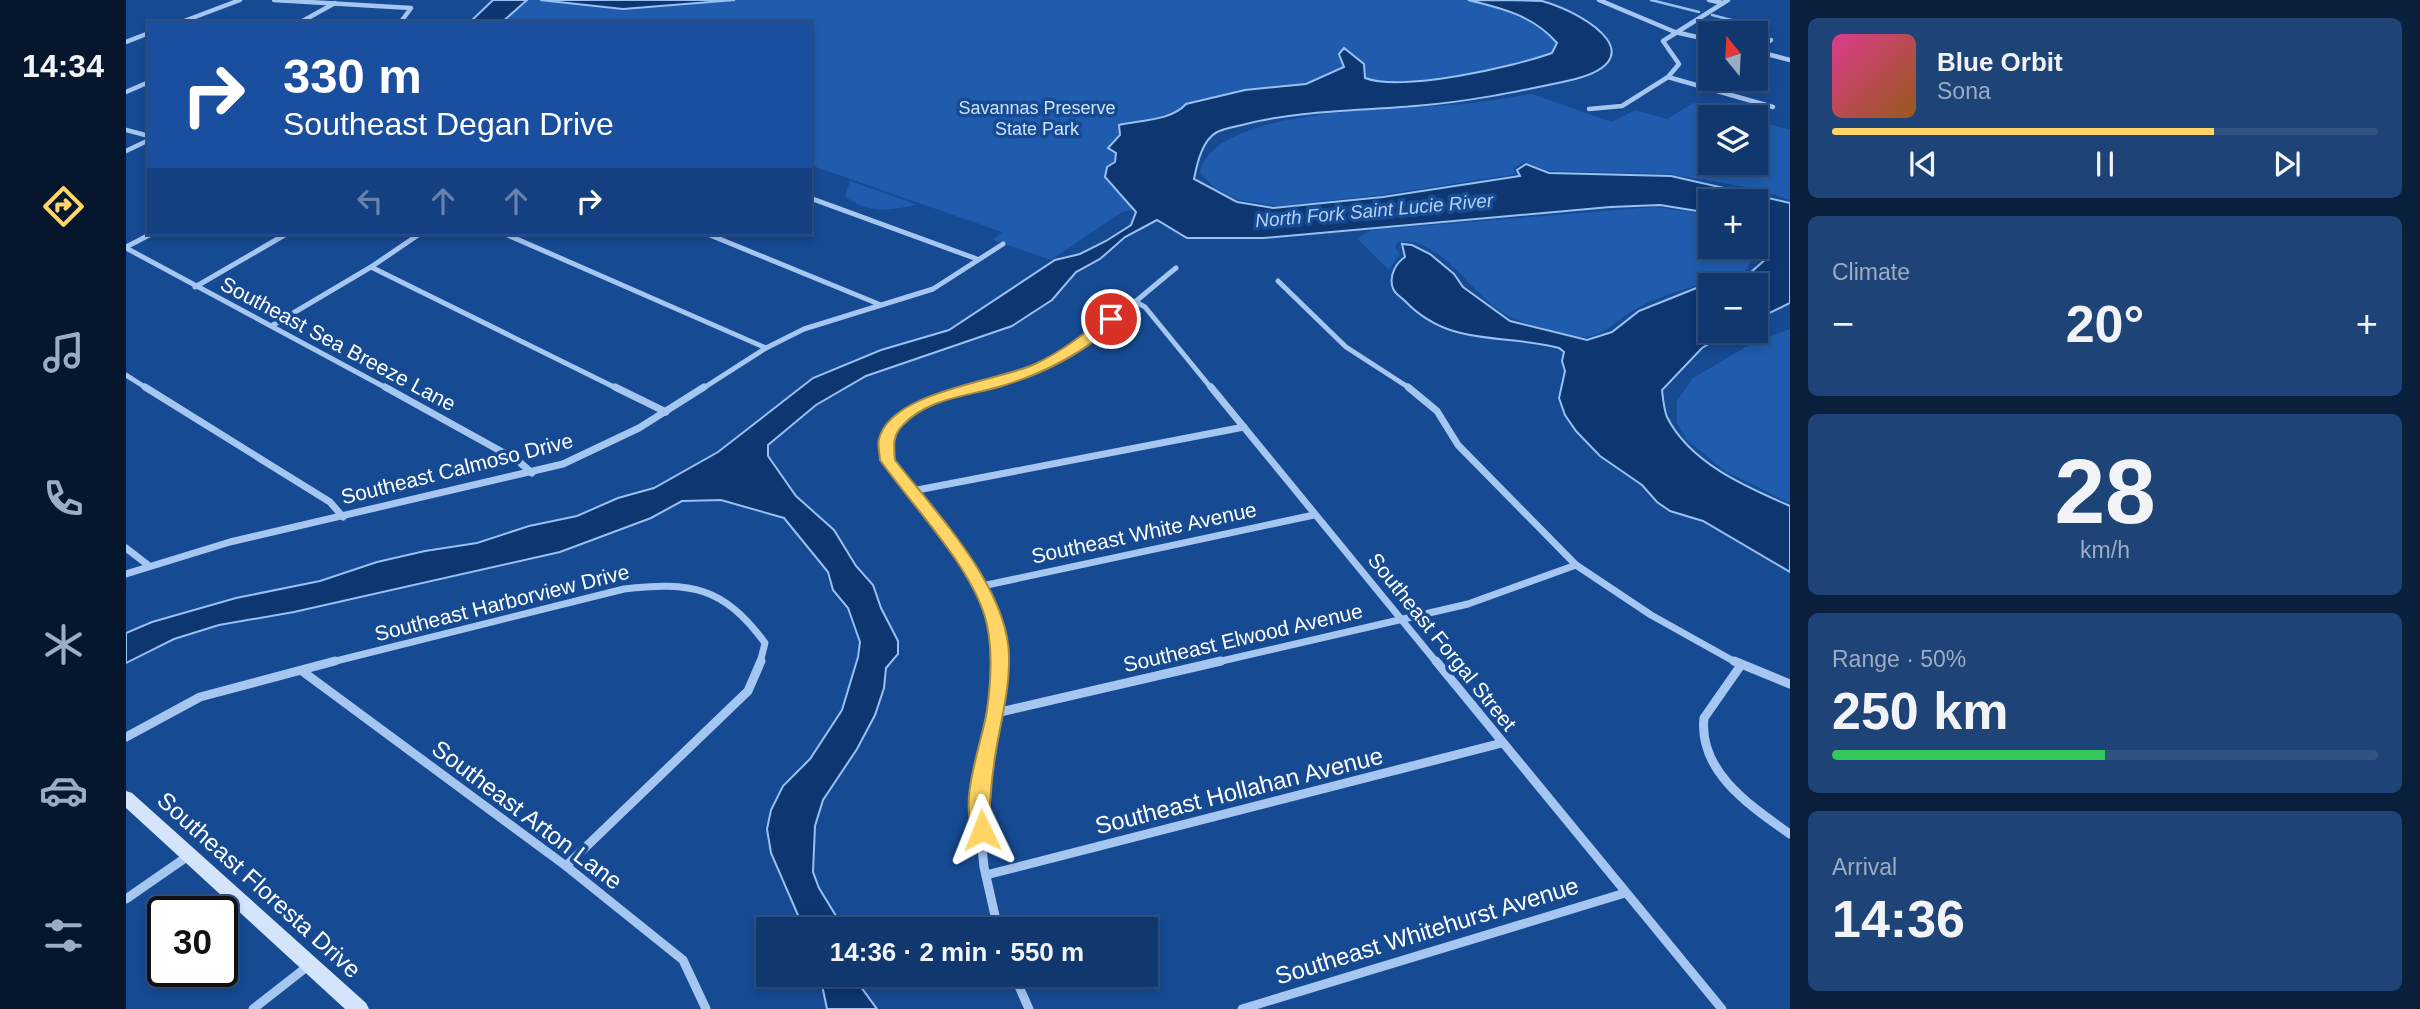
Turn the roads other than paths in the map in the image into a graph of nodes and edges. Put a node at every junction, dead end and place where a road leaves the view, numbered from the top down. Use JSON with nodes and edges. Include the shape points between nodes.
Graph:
{"nodes":[{"id":1,"x":240,"y":0,"type":"edge"},
{"id":2,"x":274,"y":0,"type":"edge"},
{"id":3,"x":1599,"y":0,"type":"edge"},
{"id":4,"x":1709,"y":0,"type":"edge"},
{"id":5,"x":1726,"y":2,"type":"edge"},
{"id":6,"x":336,"y":3,"type":"junction"},
{"id":7,"x":184,"y":21,"type":"edge"},
{"id":8,"x":303,"y":21,"type":"edge"},
{"id":9,"x":401,"y":21,"type":"edge"},
{"id":10,"x":1675,"y":32,"type":"junction"},
{"id":11,"x":147,"y":34,"type":"edge"},
{"id":12,"x":1698,"y":37,"type":"edge"},
{"id":13,"x":1771,"y":40,"type":"dead end"},
{"id":14,"x":126,"y":42,"type":"edge"},
{"id":15,"x":1768,"y":42,"type":"edge"},
{"id":16,"x":1768,"y":54,"type":"edge"},
{"id":17,"x":1790,"y":60,"type":"edge"},
{"id":18,"x":1668,"y":77,"type":"junction"},
{"id":19,"x":147,"y":83,"type":"edge"},
{"id":20,"x":126,"y":92,"type":"edge"},
{"id":21,"x":1773,"y":107,"type":"dead end"},
{"id":22,"x":1589,"y":109,"type":"dead end"},
{"id":23,"x":126,"y":131,"type":"edge"},
{"id":24,"x":147,"y":137,"type":"edge"},
{"id":25,"x":147,"y":139,"type":"edge"},
{"id":26,"x":126,"y":151,"type":"edge"},
{"id":27,"x":812,"y":199,"type":"edge"},
{"id":28,"x":149,"y":235,"type":"edge"},
{"id":29,"x":285,"y":235,"type":"edge"},
{"id":30,"x":418,"y":235,"type":"edge"},
{"id":31,"x":508,"y":235,"type":"edge"},
{"id":32,"x":710,"y":235,"type":"edge"},
{"id":33,"x":1003,"y":244,"type":"dead end"},
{"id":34,"x":126,"y":248,"type":"edge"},
{"id":35,"x":977,"y":259,"type":"junction"},
{"id":36,"x":370,"y":267,"type":"junction"},
{"id":37,"x":1176,"y":268,"type":"dead end"},
{"id":38,"x":1278,"y":281,"type":"dead end"},
{"id":39,"x":195,"y":287,"type":"junction"},
{"id":40,"x":1133,"y":300,"type":"junction"},
{"id":41,"x":881,"y":305,"type":"junction"},
{"id":42,"x":273,"y":325,"type":"junction"},
{"id":43,"x":766,"y":348,"type":"junction"},
{"id":44,"x":126,"y":375,"type":"edge"},
{"id":45,"x":666,"y":412,"type":"junction"},
{"id":46,"x":1244,"y":427,"type":"junction"},
{"id":47,"x":532,"y":473,"type":"junction"},
{"id":48,"x":912,"y":491,"type":"junction"},
{"id":49,"x":1314,"y":515,"type":"junction"},
{"id":50,"x":343,"y":517,"type":"junction"},
{"id":51,"x":126,"y":548,"type":"edge"},
{"id":52,"x":148,"y":565,"type":"junction"},
{"id":53,"x":1576,"y":565,"type":"junction"},
{"id":54,"x":126,"y":574,"type":"edge"},
{"id":55,"x":982,"y":586,"type":"junction"},
{"id":56,"x":1401,"y":620,"type":"junction"},
{"id":57,"x":1741,"y":665,"type":"junction"},
{"id":58,"x":302,"y":671,"type":"junction"},
{"id":59,"x":1790,"y":684,"type":"edge"},
{"id":60,"x":996,"y":713,"type":"junction"},
{"id":61,"x":126,"y":737,"type":"edge"},
{"id":62,"x":1502,"y":743,"type":"junction"},
{"id":63,"x":126,"y":798,"type":"edge"},
{"id":64,"x":1790,"y":834,"type":"edge"},
{"id":65,"x":188,"y":856,"type":"junction"},
{"id":66,"x":566,"y":866,"type":"junction"},
{"id":67,"x":986,"y":875,"type":"junction"},
{"id":68,"x":1625,"y":893,"type":"junction"},
{"id":69,"x":126,"y":899,"type":"edge"},
{"id":70,"x":995,"y":917,"type":"edge"},
{"id":71,"x":310,"y":965,"type":"junction"},
{"id":72,"x":1019,"y":987,"type":"edge"},
{"id":73,"x":253,"y":1009,"type":"edge"},
{"id":74,"x":359,"y":1009,"type":"edge"},
{"id":75,"x":706,"y":1009,"type":"edge"},
{"id":76,"x":1029,"y":1009,"type":"edge"},
{"id":77,"x":1242,"y":1009,"type":"edge"},
{"id":78,"x":1722,"y":1009,"type":"edge"}],
"edges":[{"from":1,"to":7,"type":"street"},
{"from":2,"to":6,"type":"street"},
{"from":3,"to":10,"type":"street"},
{"from":4,"to":5,"type":"street"},
{"from":5,"to":10,"type":"street"},
{"from":6,"to":8,"type":"street"},
{"from":6,"to":9,"type":"street","via":[[411,8]]},
{"from":10,"to":12,"type":"street"},
{"from":10,"to":18,"type":"street","via":[[1662,41],[1679,64]]},
{"from":11,"to":14,"type":"street"},
{"from":13,"to":15,"type":"street"},
{"from":16,"to":17,"type":"street"},
{"from":18,"to":21,"type":"street"},
{"from":18,"to":22,"type":"street","via":[[1622,106]]},
{"from":19,"to":20,"type":"street"},
{"from":23,"to":24,"type":"street"},
{"from":25,"to":26,"type":"street"},
{"from":27,"to":35,"type":"street"},
{"from":28,"to":34,"type":"street"},
{"from":29,"to":39,"type":"street"},
{"from":30,"to":36,"type":"street"},
{"from":31,"to":43,"type":"street"},
{"from":32,"to":41,"type":"street"},
{"from":33,"to":35,"type":"street","name":"Southeast Calmoso Drive"},
{"from":34,"to":39,"type":"street","name":"Southeast Sea Breeze Lane"},
{"from":35,"to":41,"type":"street","name":"Southeast Calmoso Drive","via":[[933,289]]},
{"from":36,"to":42,"type":"street"},
{"from":36,"to":45,"type":"street"},
{"from":37,"to":40,"type":"street"},
{"from":38,"to":53,"type":"street","via":[[1358,356],[1432,402],[1458,445]]},
{"from":39,"to":42,"type":"street","name":"Southeast Sea Breeze Lane"},
{"from":40,"to":46,"type":"street","name":"Southeast Forgal Street","via":[[1145,307]]},
{"from":40,"to":48,"type":"street","via":[[1077,345],[1040,367],[933,400],[896,423],[886,439],[888,460]]},
{"from":41,"to":43,"type":"street","name":"Southeast Calmoso Drive","via":[[815,325]]},
{"from":42,"to":47,"type":"street","name":"Southeast Sea Breeze Lane","via":[[517,460]]},
{"from":43,"to":45,"type":"street","name":"Southeast Calmoso Drive"},
{"from":44,"to":50,"type":"street","via":[[330,502]]},
{"from":45,"to":47,"type":"street","name":"Southeast Calmoso Drive","via":[[601,448]]},
{"from":46,"to":48,"type":"street"},
{"from":46,"to":49,"type":"street","name":"Southeast Forgal Street"},
{"from":47,"to":50,"type":"street","name":"Southeast Calmoso Drive"},
{"from":48,"to":55,"type":"street"},
{"from":49,"to":55,"type":"street","name":"Southeast White Avenue"},
{"from":49,"to":56,"type":"street","name":"Southeast Forgal Street"},
{"from":50,"to":52,"type":"street","name":"Southeast Calmoso Drive"},
{"from":51,"to":52,"type":"street"},
{"from":52,"to":54,"type":"street","name":"Southeast Calmoso Drive"},
{"from":53,"to":56,"type":"street","name":"Southeast Elwood Avenue","via":[[1468,604]]},
{"from":53,"to":57,"type":"street","via":[[1651,615]]},
{"from":55,"to":60,"type":"street","via":[[1001,658]]},
{"from":56,"to":60,"type":"street","name":"Southeast Elwood Avenue"},
{"from":56,"to":62,"type":"street","name":"Southeast Forgal Street"},
{"from":57,"to":59,"type":"street"},
{"from":57,"to":64,"type":"street","via":[[1703,720],[1708,749],[1722,776],[1748,804]]},
{"from":58,"to":61,"type":"street","via":[[200,697]]},
{"from":58,"to":66,"type":"street","name":"Southeast Arton Lane"},
{"from":58,"to":66,"type":"street","name":"Southeast Harborview Drive","via":[[624,589],[660,584],[721,596],[747,615],[765,643],[748,691]]},
{"from":60,"to":67,"type":"street","via":[[979,807]]},
{"from":62,"to":67,"type":"street","name":"Southeast Hollahan Avenue"},
{"from":62,"to":68,"type":"street","name":"Southeast Forgal Street"},
{"from":63,"to":65,"type":"street","name":"Southeast Floresta Drive"},
{"from":65,"to":69,"type":"street"},
{"from":65,"to":71,"type":"street","name":"Southeast Floresta Drive"},
{"from":66,"to":75,"type":"street","name":"Southeast Arton Lane","via":[[683,960]]},
{"from":67,"to":70,"type":"street"},
{"from":68,"to":77,"type":"street","name":"Southeast Whitehurst Avenue"},
{"from":68,"to":78,"type":"street","name":"Southeast Forgal Street"},
{"from":71,"to":73,"type":"street"},
{"from":71,"to":74,"type":"street","name":"Southeast Floresta Drive"},
{"from":72,"to":76,"type":"street"}]}
